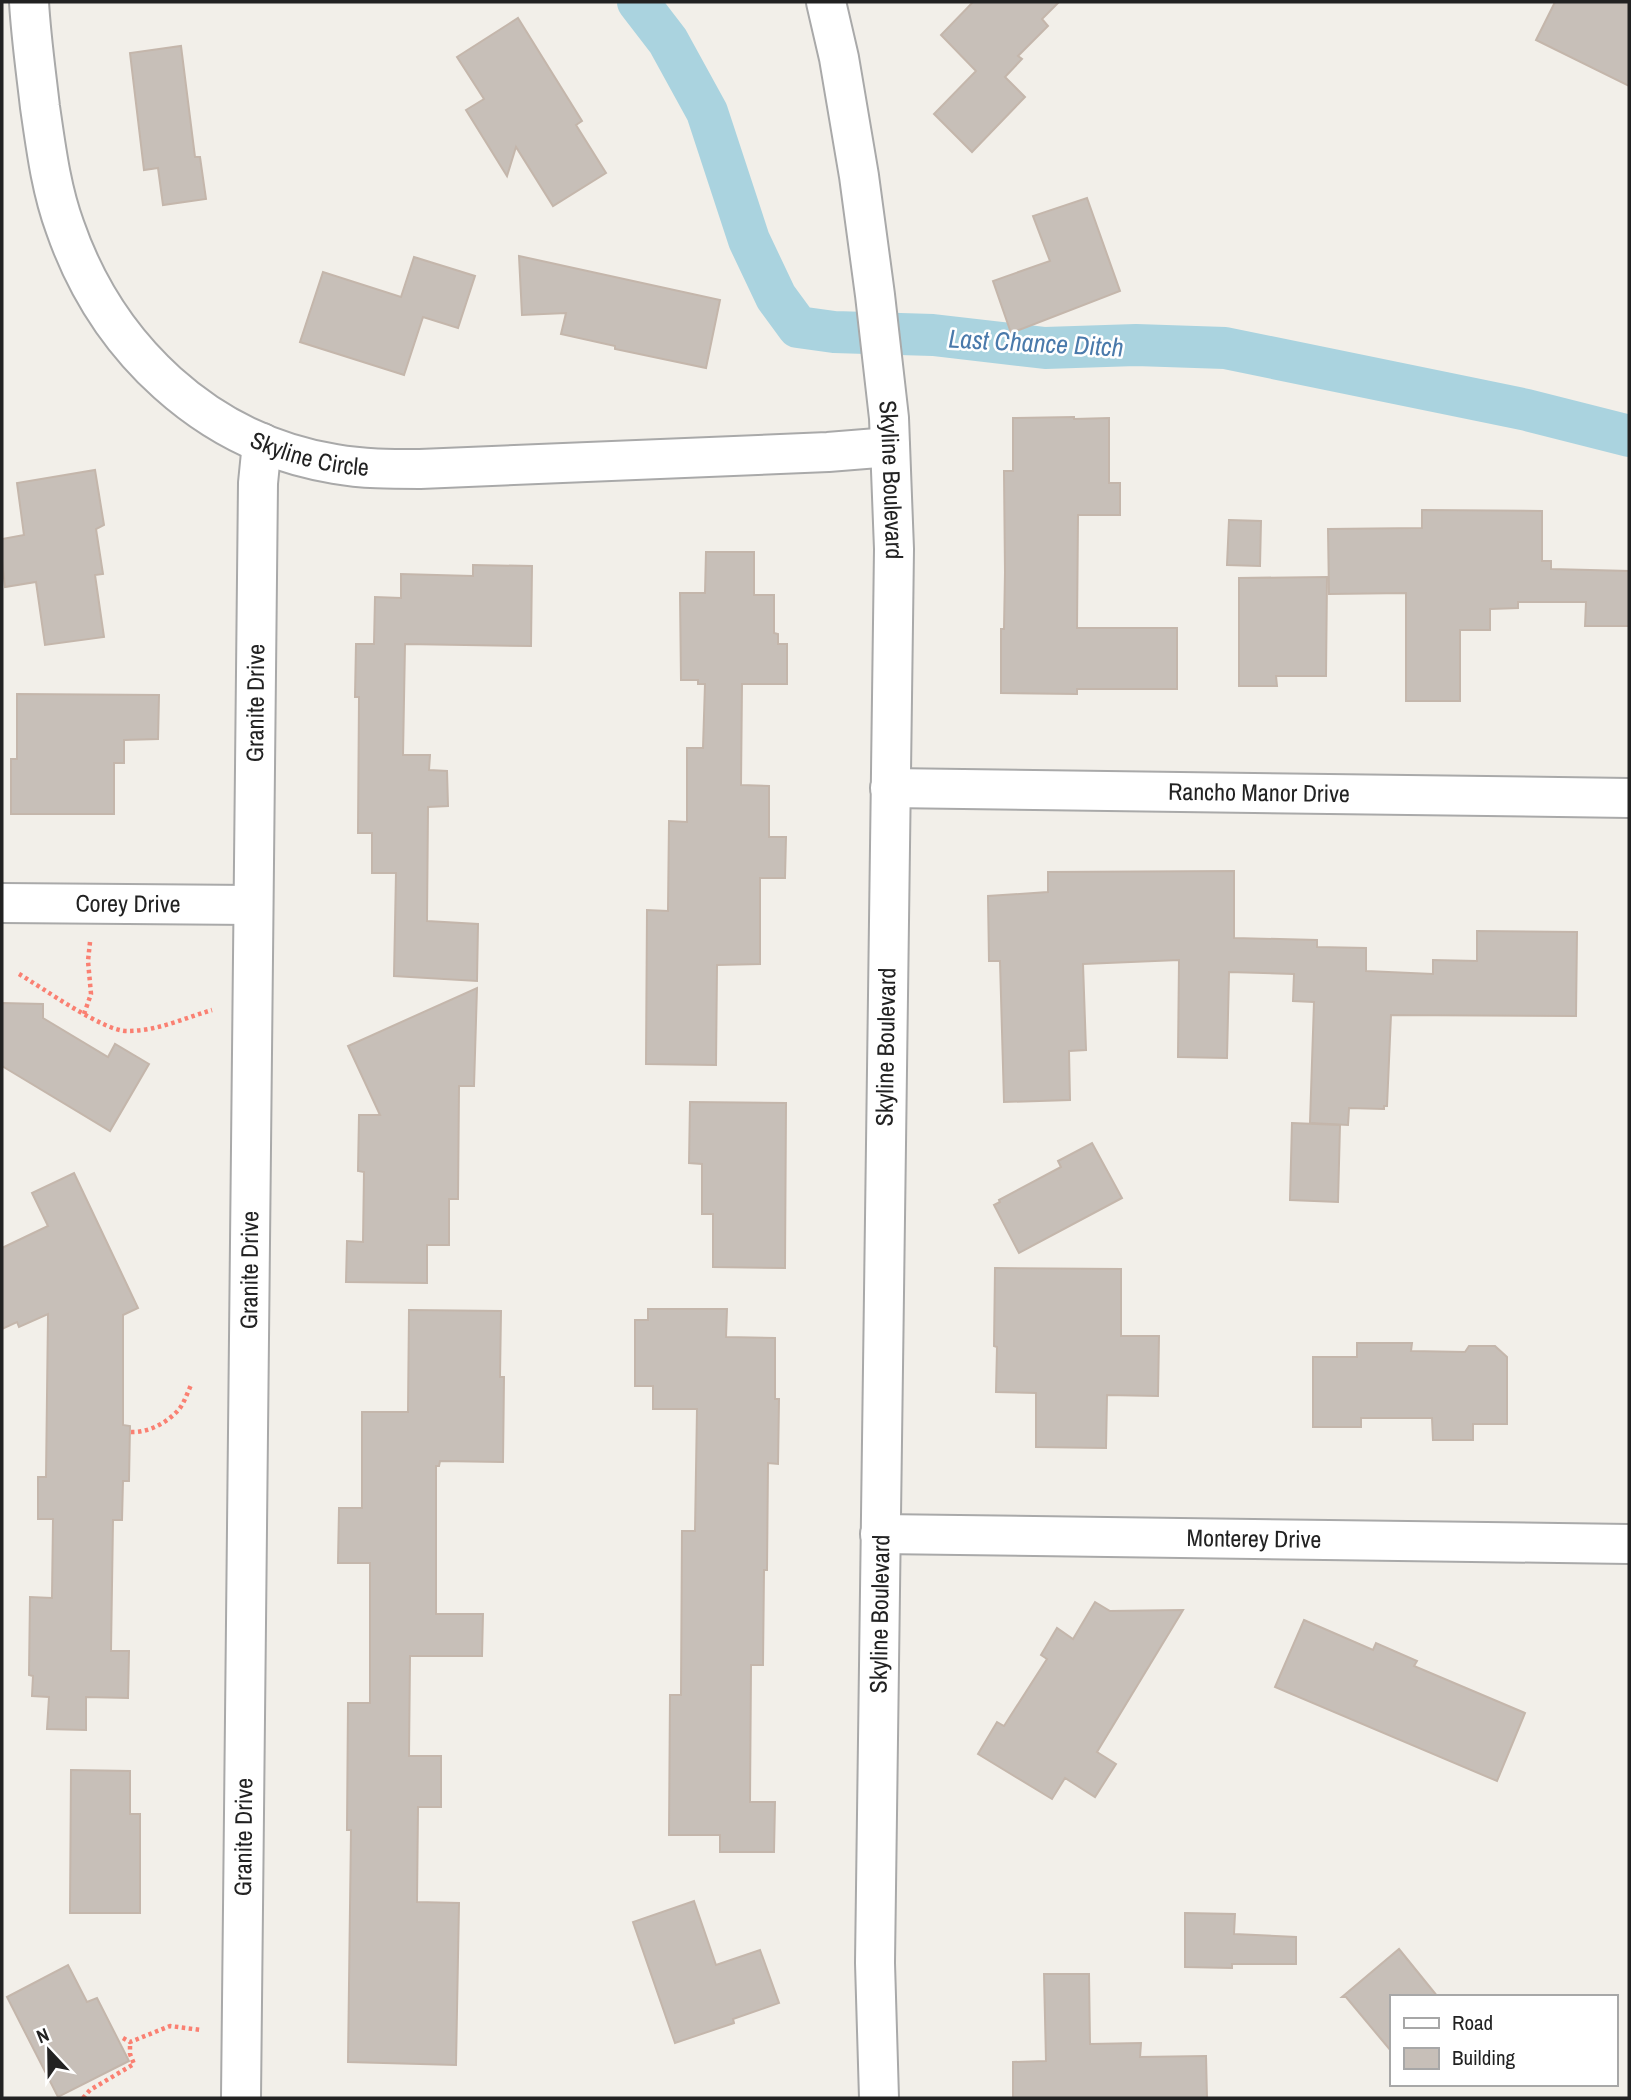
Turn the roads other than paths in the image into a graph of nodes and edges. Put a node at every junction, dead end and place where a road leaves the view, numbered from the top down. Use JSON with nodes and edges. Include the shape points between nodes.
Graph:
{"nodes":[{"id":1,"x":29,"y":2,"type":"edge"},
{"id":2,"x":826,"y":2,"type":"edge"},
{"id":3,"x":261,"y":443,"type":"junction"},
{"id":4,"x":890,"y":447,"type":"junction"},
{"id":5,"x":890,"y":788,"type":"junction"},
{"id":6,"x":1629,"y":798,"type":"edge"},
{"id":7,"x":2,"y":903,"type":"edge"},
{"id":8,"x":253,"y":905,"type":"junction"},
{"id":9,"x":880,"y":1534,"type":"junction"},
{"id":10,"x":1629,"y":1544,"type":"edge"},
{"id":11,"x":241,"y":2098,"type":"edge"},
{"id":12,"x":879,"y":2098,"type":"edge"}],
"edges":[{"from":1,"to":3,"type":"street","name":"Skyline Circle","via":[[51,179],[64,226],[101,307],[125,341],[185,398]]},
{"from":2,"to":4,"type":"street","name":"Skyline Boulevard","via":[[859,176]]},
{"from":3,"to":4,"type":"street","name":"Skyline Circle","via":[[334,464],[376,469]]},
{"from":3,"to":8,"type":"street","name":"Granite Drive"},
{"from":4,"to":5,"type":"street","name":"Skyline Boulevard","via":[[894,549]]},
{"from":5,"to":6,"type":"street","name":"Rancho Manor Drive"},
{"from":5,"to":9,"type":"street","name":"Skyline Boulevard"},
{"from":7,"to":8,"type":"street","name":"Corey Drive"},
{"from":8,"to":11,"type":"street","name":"Granite Drive"},
{"from":9,"to":10,"type":"street","name":"Monterey Drive"},
{"from":9,"to":12,"type":"street","name":"Skyline Boulevard","via":[[875,1963]]}]}
